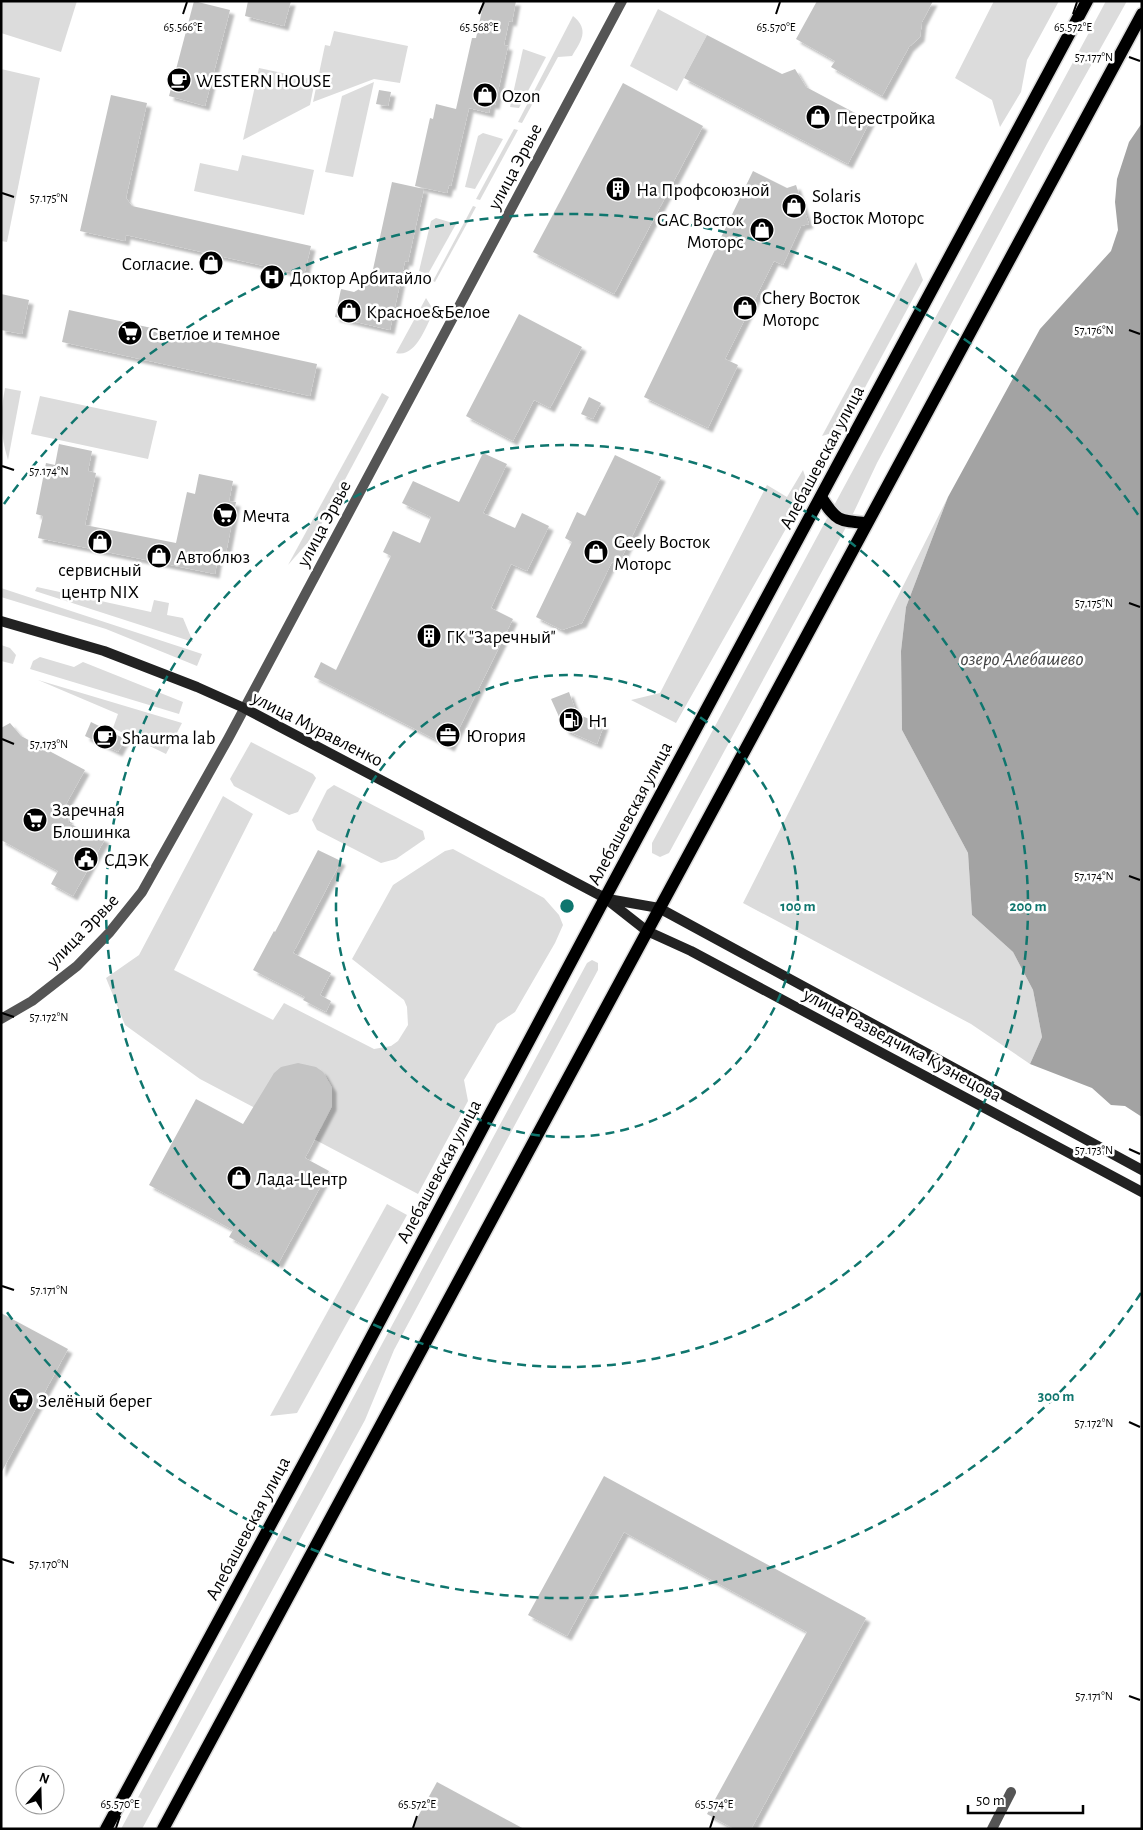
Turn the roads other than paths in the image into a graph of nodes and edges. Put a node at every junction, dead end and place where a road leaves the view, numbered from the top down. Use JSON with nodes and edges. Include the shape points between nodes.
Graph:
{"nodes":[{"id":1,"x":622,"y":1,"type":"edge"},
{"id":2,"x":1087,"y":1,"type":"edge"},
{"id":3,"x":1142,"y":14,"type":"edge"},
{"id":4,"x":821,"y":497,"type":"junction"},
{"id":5,"x":866,"y":523,"type":"junction"},
{"id":6,"x":1,"y":621,"type":"edge"},
{"id":7,"x":244,"y":708,"type":"junction"},
{"id":8,"x":604,"y":898,"type":"junction"},
{"id":9,"x":659,"y":908,"type":"junction"},
{"id":10,"x":647,"y":931,"type":"junction"},
{"id":11,"x":1,"y":1019,"type":"edge"},
{"id":12,"x":1142,"y":1170,"type":"edge"},
{"id":13,"x":1142,"y":1192,"type":"edge"},
{"id":14,"x":1011,"y":1792,"type":"dead end"},
{"id":15,"x":106,"y":1829,"type":"edge"},
{"id":16,"x":163,"y":1829,"type":"edge"},
{"id":17,"x":992,"y":1829,"type":"edge"}],
"edges":[{"from":1,"to":7,"type":"street","name":"улица Эрвье"},
{"from":2,"to":4,"type":"main road","name":"Алебашевская улица"},
{"from":3,"to":5,"type":"main road"},
{"from":4,"to":5,"type":"main road","via":[[838,519]]},
{"from":4,"to":8,"type":"main road","name":"Алебашевская улица"},
{"from":5,"to":9,"type":"main road"},
{"from":6,"to":7,"type":"main road","name":"улица Муравленко","via":[[104,651]]},
{"from":7,"to":8,"type":"main road","name":"улица Муравленко"},
{"from":7,"to":11,"type":"street","name":"улица Эрвье","via":[[142,892],[77,966],[32,1001]]},
{"from":8,"to":9,"type":"main road","name":"улица Разведчика Кузнецова"},
{"from":8,"to":10,"type":"main road","name":"улица Разведчика Кузнецова"},
{"from":8,"to":15,"type":"main road","name":"Алебашевская улица"},
{"from":9,"to":10,"type":"main road"},
{"from":9,"to":12,"type":"main road","name":"улица Разведчика Кузнецова"},
{"from":10,"to":13,"type":"main road","name":"улица Разведчика Кузнецова","via":[[691,951]]},
{"from":10,"to":16,"type":"main road"},
{"from":14,"to":17,"type":"street"}]}
